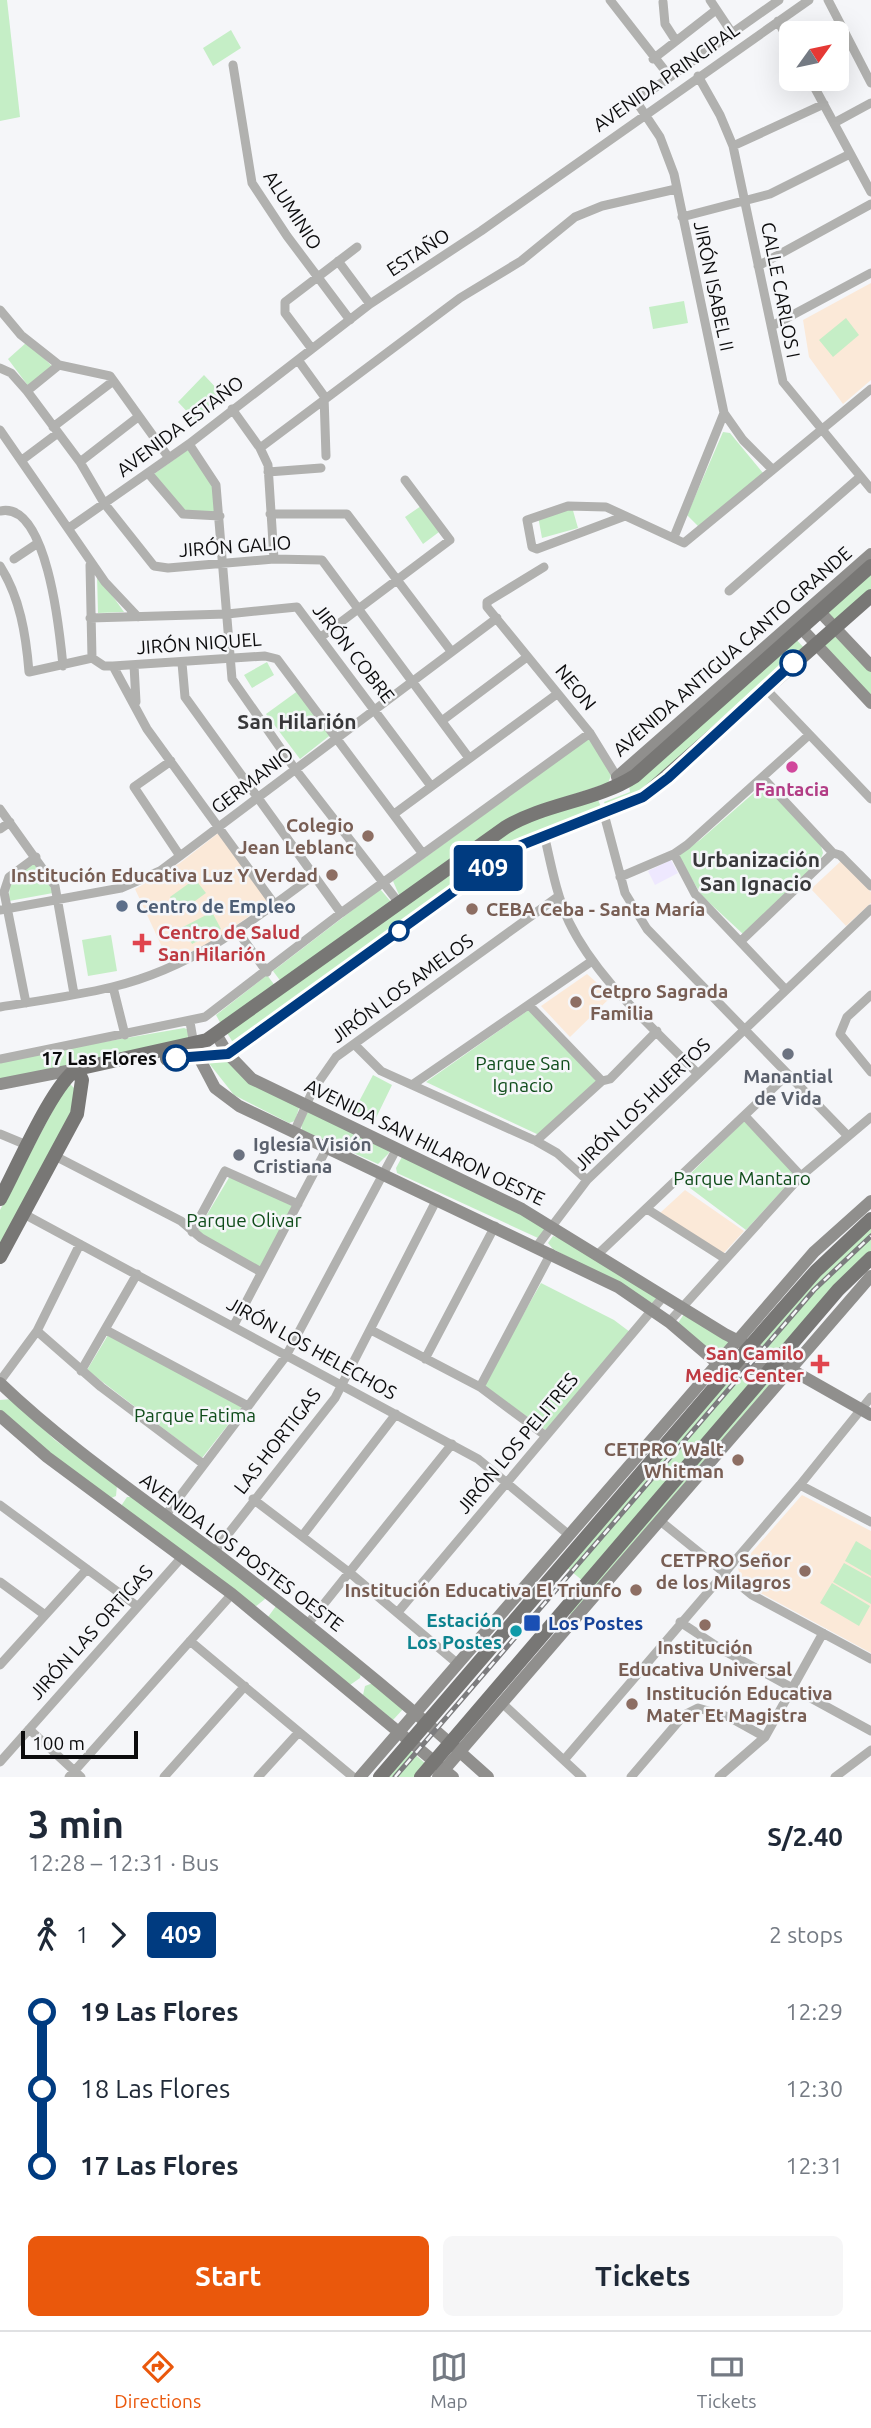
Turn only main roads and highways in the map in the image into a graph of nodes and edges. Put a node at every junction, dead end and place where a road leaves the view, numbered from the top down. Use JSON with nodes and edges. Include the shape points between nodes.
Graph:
{"nodes":[{"id":1,"x":871,"y":554,"type":"edge"},
{"id":2,"x":871,"y":566,"type":"edge"},
{"id":3,"x":871,"y":596,"type":"edge"},
{"id":4,"x":820,"y":612,"type":"junction"},
{"id":5,"x":834,"y":627,"type":"junction"},
{"id":6,"x":800,"y":628,"type":"junction"},
{"id":7,"x":814,"y":643,"type":"junction"},
{"id":8,"x":778,"y":648,"type":"junction"},
{"id":9,"x":758,"y":652,"type":"junction"},
{"id":10,"x":871,"y":666,"type":"edge"},
{"id":11,"x":871,"y":703,"type":"edge"},
{"id":12,"x":619,"y":780,"type":"junction"},
{"id":13,"x":216,"y":1034,"type":"junction"},
{"id":14,"x":195,"y":1051,"type":"junction"},
{"id":15,"x":228,"y":1054,"type":"junction"},
{"id":16,"x":79,"y":1075,"type":"junction"},
{"id":17,"x":0,"y":1084,"type":"edge"},
{"id":18,"x":0,"y":1199,"type":"edge"},
{"id":19,"x":871,"y":1201,"type":"edge"},
{"id":20,"x":871,"y":1219,"type":"edge"},
{"id":21,"x":0,"y":1257,"type":"edge"},
{"id":22,"x":871,"y":1258,"type":"edge"},
{"id":23,"x":871,"y":1276,"type":"edge"},
{"id":24,"x":744,"y":1343,"type":"junction"},
{"id":25,"x":780,"y":1366,"type":"junction"},
{"id":26,"x":722,"y":1367,"type":"junction"},
{"id":27,"x":0,"y":1382,"type":"edge"},
{"id":28,"x":0,"y":1395,"type":"edge"},
{"id":29,"x":14,"y":1396,"type":"junction"},
{"id":30,"x":866,"y":1412,"type":"edge"},
{"id":31,"x":0,"y":1416,"type":"edge"},
{"id":32,"x":125,"y":1487,"type":"junction"},
{"id":33,"x":112,"y":1505,"type":"junction"},
{"id":34,"x":274,"y":1598,"type":"junction"},
{"id":35,"x":259,"y":1616,"type":"junction"},
{"id":36,"x":368,"y":1674,"type":"junction"},
{"id":37,"x":354,"y":1693,"type":"junction"},
{"id":38,"x":422,"y":1718,"type":"junction"},
{"id":39,"x":407,"y":1736,"type":"junction"},
{"id":40,"x":455,"y":1748,"type":"junction"},
{"id":41,"x":443,"y":1771,"type":"edge"},
{"id":42,"x":360,"y":1777,"type":"edge"},
{"id":43,"x":380,"y":1777,"type":"edge"},
{"id":44,"x":421,"y":1777,"type":"edge"},
{"id":45,"x":488,"y":1777,"type":"edge"}],
"edges":[{"from":1,"to":9,"type":"main road","name":"AVENIDA ANTIGUA CANTO GRANDE"},
{"from":2,"to":4,"type":"main road"},
{"from":3,"to":5,"type":"main road"},
{"from":4,"to":5,"type":"main road"},
{"from":4,"to":6,"type":"main road"},
{"from":5,"to":7,"type":"main road"},
{"from":5,"to":10,"type":"main road"},
{"from":6,"to":7,"type":"main road"},
{"from":6,"to":8,"type":"main road"},
{"from":7,"to":11,"type":"main road"},
{"from":7,"to":15,"type":"main road","via":[[668,778],[634,802],[514,848]]},
{"from":8,"to":9,"type":"main road"},
{"from":8,"to":12,"type":"main road","via":[[635,776]]},
{"from":9,"to":12,"type":"main road","name":"AVENIDA ANTIGUA CANTO GRANDE"},
{"from":12,"to":13,"type":"main road","via":[[514,822]]},
{"from":13,"to":14,"type":"main road"},
{"from":13,"to":15,"type":"main road","name":"AVENIDA SAN HILARON OESTE"},
{"from":14,"to":15,"type":"main road"},
{"from":14,"to":16,"type":"main road"},
{"from":14,"to":26,"type":"main road","via":[[215,1087],[227,1098],[618,1287]]},
{"from":15,"to":24,"type":"main road","name":"AVENIDA SAN HILARON OESTE","via":[[252,1079],[494,1194]]},
{"from":16,"to":17,"type":"main road"},
{"from":16,"to":18,"type":"main road","via":[[59,1085]]},
{"from":16,"to":21,"type":"main road","via":[[77,1114]]},
{"from":19,"to":24,"type":"main road","via":[[814,1252]]},
{"from":20,"to":24,"type":"main road"},
{"from":22,"to":25,"type":"main road","via":[[838,1290]]},
{"from":23,"to":25,"type":"main road"},
{"from":24,"to":25,"type":"main road","name":"AVENIDA SAN HILARON OESTE"},
{"from":24,"to":26,"type":"main road"},
{"from":25,"to":26,"type":"main road"},
{"from":25,"to":30,"type":"main road","name":"AVENIDA SAN HILARON OESTE"},
{"from":25,"to":40,"type":"main road"},
{"from":25,"to":40,"type":"main road","via":[[659,1520],[503,1704]]},
{"from":26,"to":38,"type":"main road"},
{"from":26,"to":38,"type":"main road","via":[[458,1664]]},
{"from":27,"to":29,"type":"main road","name":"AVENIDA LOS POSTES OESTE"},
{"from":28,"to":29,"type":"main road"},
{"from":29,"to":32,"type":"main road","name":"AVENIDA LOS POSTES OESTE","via":[[52,1432]]},
{"from":31,"to":33,"type":"main road","name":"AVENIDA LOS POSTES OESTE"},
{"from":32,"to":33,"type":"main road"},
{"from":32,"to":34,"type":"main road","name":"AVENIDA LOS POSTES OESTE"},
{"from":33,"to":35,"type":"main road","name":"AVENIDA LOS POSTES OESTE"},
{"from":34,"to":35,"type":"main road"},
{"from":34,"to":36,"type":"main road","name":"AVENIDA LOS POSTES OESTE"},
{"from":35,"to":37,"type":"main road","name":"AVENIDA LOS POSTES OESTE"},
{"from":36,"to":37,"type":"main road"},
{"from":36,"to":38,"type":"main road","name":"AVENIDA LOS POSTES OESTE"},
{"from":37,"to":39,"type":"main road","name":"AVENIDA LOS POSTES OESTE"},
{"from":38,"to":39,"type":"main road"},
{"from":38,"to":40,"type":"main road","name":"AVENIDA LOS POSTES OESTE"},
{"from":39,"to":41,"type":"main road","name":"AVENIDA LOS POSTES OESTE"},
{"from":39,"to":42,"type":"main road"},
{"from":39,"to":43,"type":"main road"},
{"from":40,"to":41,"type":"main road"},
{"from":40,"to":45,"type":"main road","name":"AVENIDA LOS POSTES OESTE"},
{"from":41,"to":44,"type":"main road"}]}
